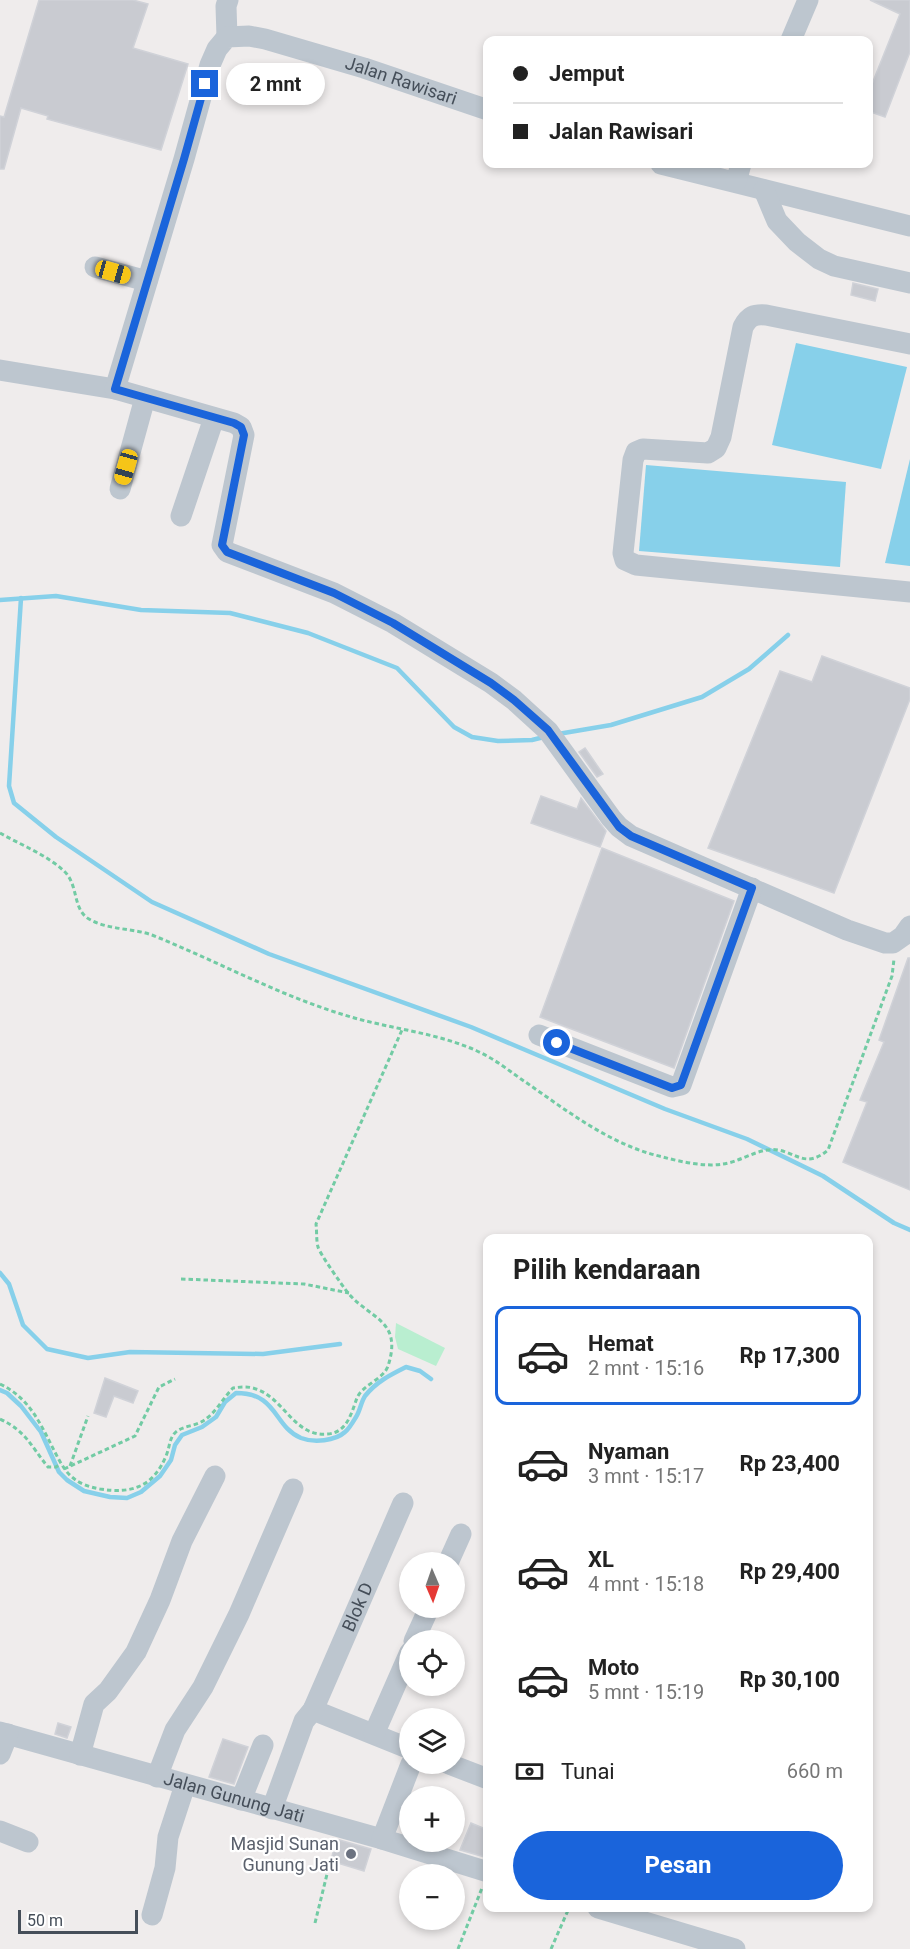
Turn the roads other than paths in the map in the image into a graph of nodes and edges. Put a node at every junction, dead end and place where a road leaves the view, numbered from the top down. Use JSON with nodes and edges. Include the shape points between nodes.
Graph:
{"nodes":[{"id":1,"x":228,"y":0,"type":"edge"},
{"id":2,"x":808,"y":0,"type":"edge"},
{"id":3,"x":793,"y":36,"type":"edge"},
{"id":4,"x":227,"y":37,"type":"junction"},
{"id":5,"x":483,"y":108,"type":"edge"},
{"id":6,"x":676,"y":168,"type":"edge"},
{"id":7,"x":738,"y":173,"type":"edge"},
{"id":8,"x":764,"y":190,"type":"junction"},
{"id":9,"x":910,"y":226,"type":"edge"},
{"id":10,"x":95,"y":267,"type":"dead end"},
{"id":11,"x":147,"y":281,"type":"junction"},
{"id":12,"x":910,"y":283,"type":"edge"},
{"id":13,"x":910,"y":344,"type":"edge"},
{"id":14,"x":0,"y":370,"type":"edge"},
{"id":15,"x":115,"y":389,"type":"junction"},
{"id":16,"x":145,"y":398,"type":"junction"},
{"id":17,"x":214,"y":418,"type":"junction"},
{"id":18,"x":120,"y":489,"type":"dead end"},
{"id":19,"x":181,"y":516,"type":"dead end"},
{"id":20,"x":910,"y":592,"type":"edge"},
{"id":21,"x":752,"y":888,"type":"junction"},
{"id":22,"x":910,"y":926,"type":"edge"},
{"id":23,"x":539,"y":1035,"type":"dead end"},
{"id":24,"x":215,"y":1476,"type":"dead end"},
{"id":25,"x":293,"y":1489,"type":"dead end"},
{"id":26,"x":404,"y":1503,"type":"dead end"},
{"id":27,"x":461,"y":1534,"type":"dead end"},
{"id":28,"x":453,"y":1552,"type":"edge"},
{"id":29,"x":399,"y":1677,"type":"edge"},
{"id":30,"x":313,"y":1710,"type":"junction"},
{"id":31,"x":4,"y":1733,"type":"edge"},
{"id":32,"x":374,"y":1734,"type":"junction"},
{"id":33,"x":399,"y":1744,"type":"edge"},
{"id":34,"x":263,"y":1745,"type":"dead end"},
{"id":35,"x":0,"y":1754,"type":"edge"},
{"id":36,"x":80,"y":1755,"type":"junction"},
{"id":37,"x":465,"y":1770,"type":"edge"},
{"id":38,"x":407,"y":1774,"type":"edge"},
{"id":39,"x":157,"y":1777,"type":"junction"},
{"id":40,"x":483,"y":1777,"type":"edge"},
{"id":41,"x":185,"y":1785,"type":"junction"},
{"id":42,"x":241,"y":1800,"type":"junction"},
{"id":43,"x":272,"y":1809,"type":"junction"},
{"id":44,"x":0,"y":1831,"type":"edge"},
{"id":45,"x":382,"y":1839,"type":"junction"},
{"id":46,"x":28,"y":1842,"type":"dead end"},
{"id":47,"x":479,"y":1874,"type":"edge"},
{"id":48,"x":611,"y":1912,"type":"edge"},
{"id":49,"x":152,"y":1915,"type":"dead end"},
{"id":50,"x":735,"y":1949,"type":"edge"}],
"edges":[{"from":1,"to":4,"type":"street"},
{"from":2,"to":3,"type":"street"},
{"from":4,"to":5,"type":"street","name":"Jalan Rawisari","via":[[265,39]]},
{"from":4,"to":11,"type":"street","via":[[205,63],[184,159]]},
{"from":6,"to":7,"type":"street","via":[[714,178]]},
{"from":7,"to":8,"type":"street"},
{"from":8,"to":9,"type":"street"},
{"from":8,"to":12,"type":"street","via":[[777,221],[819,259]]},
{"from":10,"to":11,"type":"street"},
{"from":11,"to":15,"type":"street"},
{"from":13,"to":20,"type":"street","via":[[766,315],[748,318],[716,448],[708,453],[643,449],[636,452],[623,554],[636,565]]},
{"from":14,"to":15,"type":"street"},
{"from":15,"to":16,"type":"street"},
{"from":16,"to":17,"type":"street"},
{"from":16,"to":18,"type":"street"},
{"from":17,"to":19,"type":"street"},
{"from":17,"to":21,"type":"street","via":[[234,423],[244,435],[223,538],[227,552],[334,593],[393,623],[491,683],[553,736],[619,827],[631,836]]},
{"from":21,"to":22,"type":"street","via":[[885,943],[893,943]]},
{"from":21,"to":23,"type":"street","via":[[681,1085],[672,1088]]},
{"from":24,"to":36,"type":"street","via":[[182,1541],[136,1652],[94,1704]]},
{"from":25,"to":39,"type":"street","via":[[239,1614],[203,1687],[179,1723]]},
{"from":26,"to":30,"type":"street","name":"Blok D"},
{"from":27,"to":28,"type":"street"},
{"from":29,"to":32,"type":"street"},
{"from":30,"to":32,"type":"street"},
{"from":30,"to":43,"type":"street","name":"Blok D","via":[[304,1721]]},
{"from":31,"to":35,"type":"street"},
{"from":31,"to":36,"type":"street","name":"Jalan Gunung Jati"},
{"from":32,"to":33,"type":"street"},
{"from":34,"to":42,"type":"street"},
{"from":36,"to":39,"type":"street","name":"Jalan Gunung Jati"},
{"from":37,"to":40,"type":"street"},
{"from":38,"to":45,"type":"street"},
{"from":39,"to":41,"type":"street","name":"Jalan Gunung Jati"},
{"from":41,"to":42,"type":"street","name":"Jalan Gunung Jati"},
{"from":41,"to":49,"type":"street","via":[[168,1838],[165,1868]]},
{"from":42,"to":43,"type":"street","name":"Jalan Gunung Jati"},
{"from":43,"to":45,"type":"street","name":"Jalan Gunung Jati"},
{"from":44,"to":46,"type":"street"},
{"from":45,"to":47,"type":"street","name":"Jalan Gunung Jati"},
{"from":48,"to":50,"type":"street"}]}
